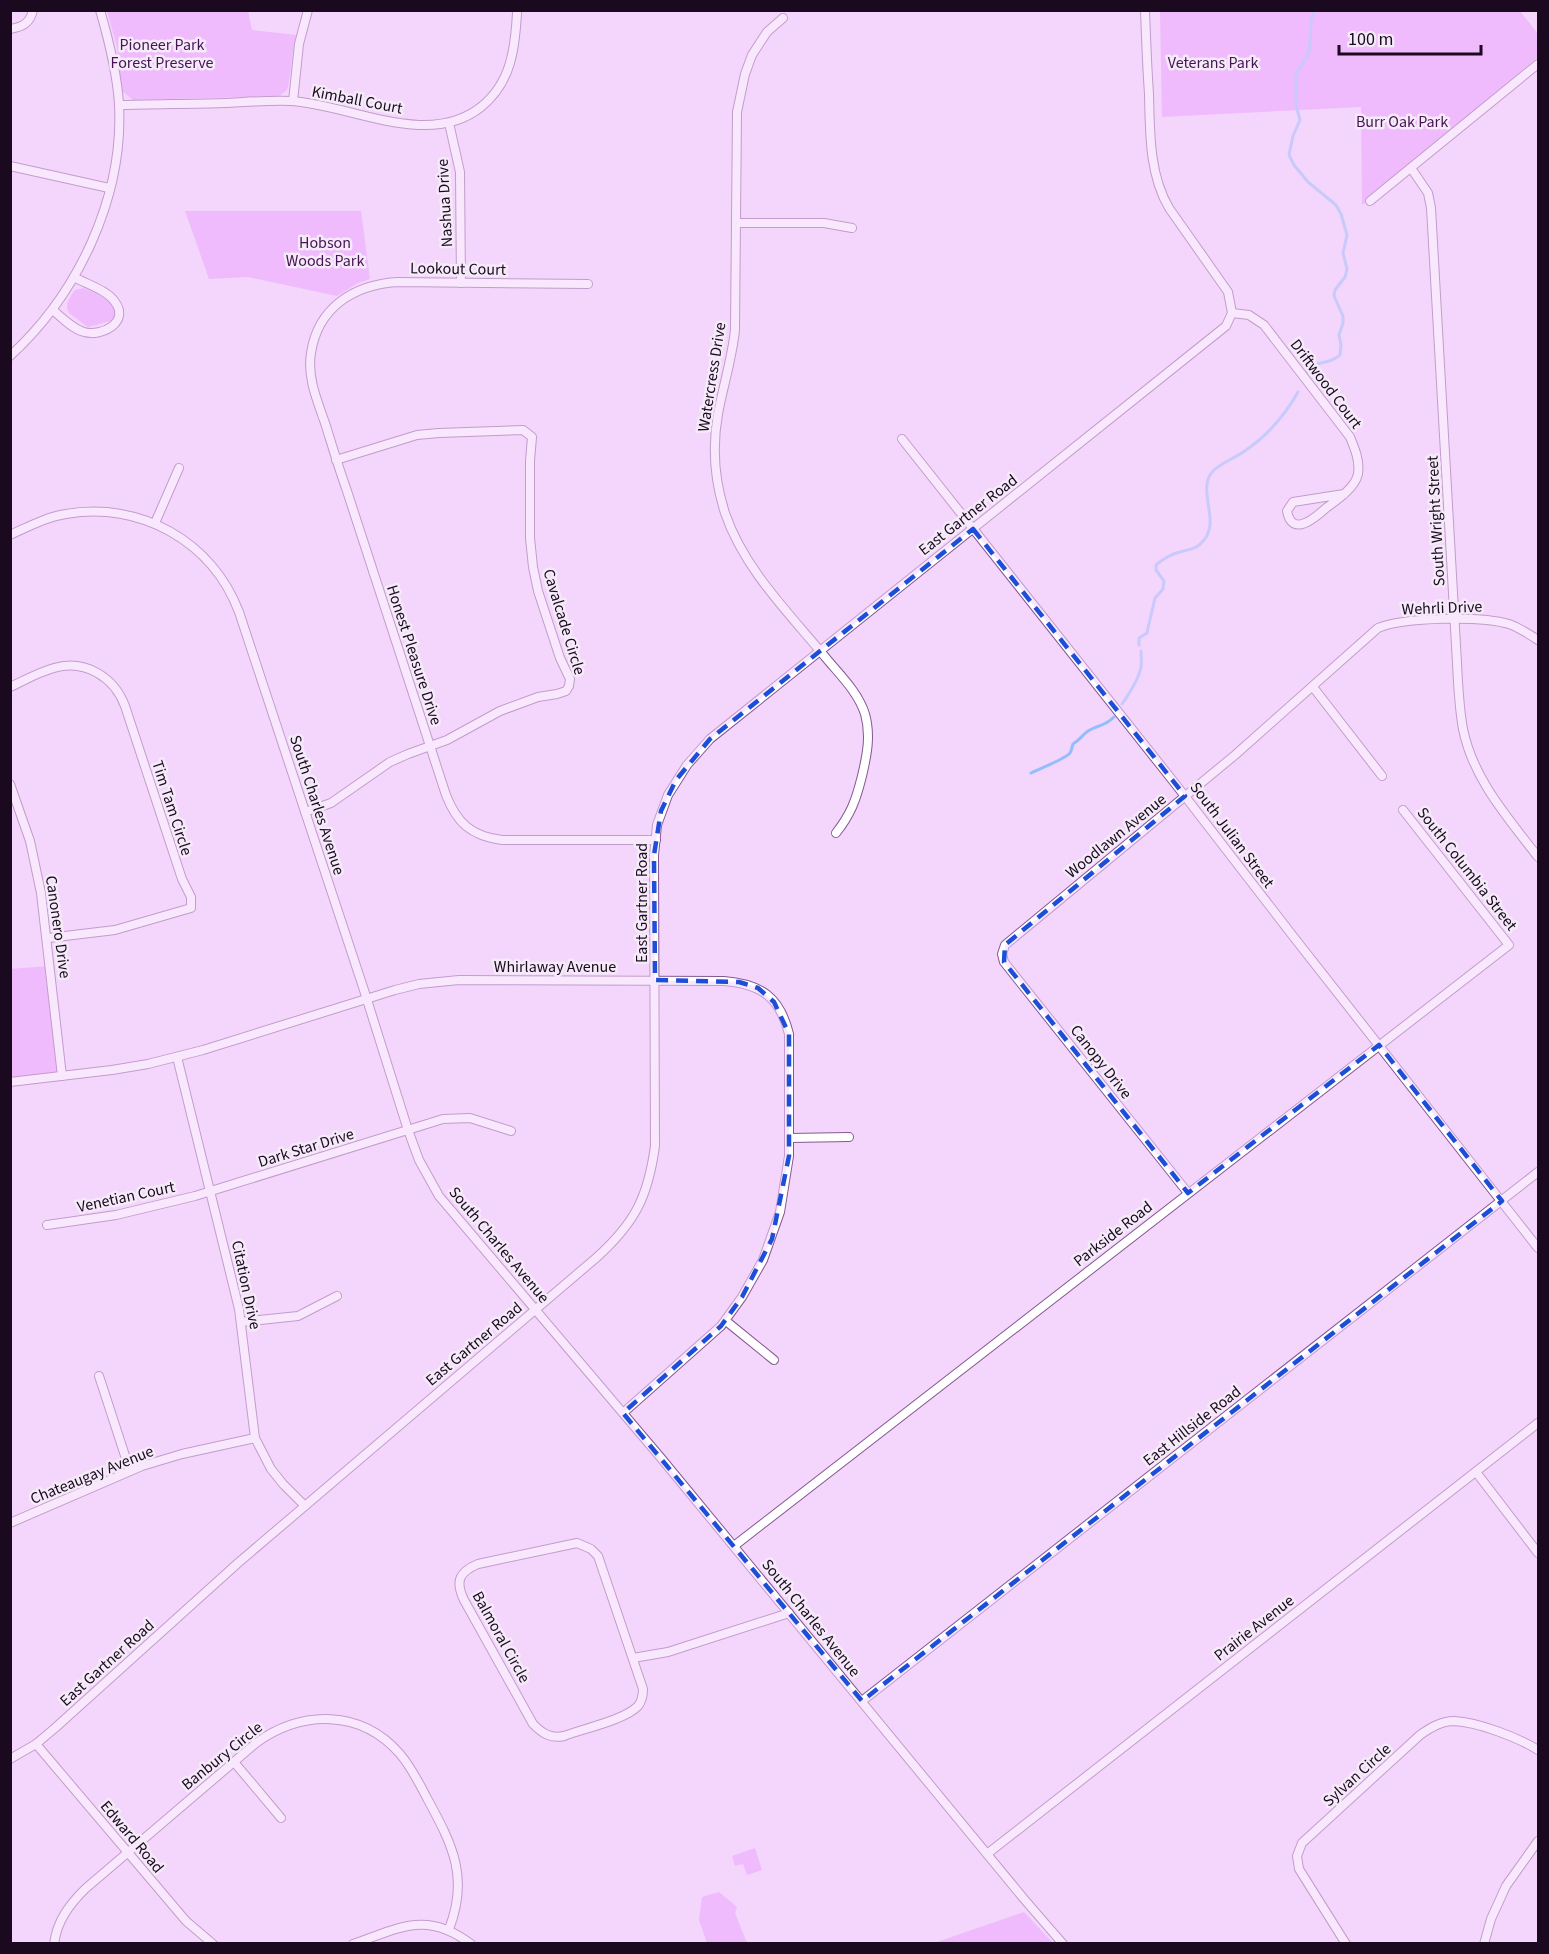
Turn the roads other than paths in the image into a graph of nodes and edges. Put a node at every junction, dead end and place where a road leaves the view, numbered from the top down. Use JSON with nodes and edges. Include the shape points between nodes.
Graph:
{"nodes":[{"id":1,"x":33,"y":10,"type":"edge"},
{"id":2,"x":99,"y":10,"type":"edge"},
{"id":3,"x":308,"y":10,"type":"edge"},
{"id":4,"x":1145,"y":10,"type":"edge"},
{"id":5,"x":516,"y":13,"type":"dead end"},
{"id":6,"x":783,"y":18,"type":"dead end"},
{"id":7,"x":10,"y":29,"type":"edge"},
{"id":8,"x":1539,"y":64,"type":"edge"},
{"id":9,"x":293,"y":101,"type":"junction"},
{"id":10,"x":119,"y":105,"type":"junction"},
{"id":11,"x":449,"y":123,"type":"junction"},
{"id":12,"x":10,"y":166,"type":"edge"},
{"id":13,"x":1411,"y":168,"type":"junction"},
{"id":14,"x":109,"y":188,"type":"junction"},
{"id":15,"x":1370,"y":201,"type":"dead end"},
{"id":16,"x":736,"y":223,"type":"junction"},
{"id":17,"x":852,"y":228,"type":"dead end"},
{"id":18,"x":74,"y":277,"type":"junction"},
{"id":19,"x":461,"y":283,"type":"junction"},
{"id":20,"x":588,"y":284,"type":"dead end"},
{"id":21,"x":334,"y":306,"type":"joint"},
{"id":22,"x":53,"y":310,"type":"junction"},
{"id":23,"x":1232,"y":313,"type":"junction"},
{"id":24,"x":10,"y":356,"type":"edge"},
{"id":25,"x":902,"y":439,"type":"dead end"},
{"id":26,"x":336,"y":460,"type":"junction"},
{"id":27,"x":179,"y":468,"type":"dead end"},
{"id":28,"x":1344,"y":494,"type":"junction"},
{"id":29,"x":155,"y":523,"type":"junction"},
{"id":30,"x":973,"y":529,"type":"junction"},
{"id":31,"x":10,"y":535,"type":"edge"},
{"id":32,"x":1455,"y":619,"type":"junction"},
{"id":33,"x":1378,"y":628,"type":"joint"},
{"id":34,"x":1539,"y":640,"type":"edge"},
{"id":35,"x":819,"y":650,"type":"junction"},
{"id":36,"x":10,"y":687,"type":"edge"},
{"id":37,"x":1313,"y":687,"type":"junction"},
{"id":38,"x":430,"y":746,"type":"junction"},
{"id":39,"x":1382,"y":776,"type":"dead end"},
{"id":40,"x":10,"y":784,"type":"edge"},
{"id":41,"x":1185,"y":796,"type":"junction"},
{"id":42,"x":1403,"y":810,"type":"dead end"},
{"id":43,"x":305,"y":812,"type":"junction"},
{"id":44,"x":836,"y":833,"type":"dead end"},
{"id":45,"x":656,"y":840,"type":"junction"},
{"id":46,"x":1539,"y":857,"type":"edge"},
{"id":47,"x":48,"y":938,"type":"junction"},
{"id":48,"x":1005,"y":945,"type":"joint"},
{"id":49,"x":1509,"y":945,"type":"joint"},
{"id":50,"x":655,"y":980,"type":"junction"},
{"id":51,"x":367,"y":999,"type":"junction"},
{"id":52,"x":1379,"y":1045,"type":"junction"},
{"id":53,"x":177,"y":1057,"type":"junction"},
{"id":54,"x":62,"y":1076,"type":"junction"},
{"id":55,"x":10,"y":1082,"type":"edge"},
{"id":56,"x":408,"y":1130,"type":"junction"},
{"id":57,"x":511,"y":1131,"type":"dead end"},
{"id":58,"x":849,"y":1137,"type":"dead end"},
{"id":59,"x":790,"y":1138,"type":"junction"},
{"id":60,"x":1539,"y":1172,"type":"edge"},
{"id":61,"x":211,"y":1191,"type":"junction"},
{"id":62,"x":1188,"y":1193,"type":"junction"},
{"id":63,"x":1502,"y":1201,"type":"junction"},
{"id":64,"x":46,"y":1225,"type":"dead end"},
{"id":65,"x":1539,"y":1248,"type":"edge"},
{"id":66,"x":337,"y":1296,"type":"dead end"},
{"id":67,"x":536,"y":1310,"type":"junction"},
{"id":68,"x":726,"y":1321,"type":"junction"},
{"id":69,"x":241,"y":1322,"type":"junction"},
{"id":70,"x":774,"y":1360,"type":"dead end"},
{"id":71,"x":99,"y":1376,"type":"dead end"},
{"id":72,"x":623,"y":1413,"type":"junction"},
{"id":73,"x":1539,"y":1423,"type":"edge"},
{"id":74,"x":255,"y":1438,"type":"junction"},
{"id":75,"x":130,"y":1471,"type":"junction"},
{"id":76,"x":1476,"y":1472,"type":"junction"},
{"id":77,"x":305,"y":1506,"type":"junction"},
{"id":78,"x":10,"y":1523,"type":"edge"},
{"id":79,"x":734,"y":1546,"type":"junction"},
{"id":80,"x":1539,"y":1553,"type":"edge"},
{"id":81,"x":789,"y":1612,"type":"junction"},
{"id":82,"x":633,"y":1658,"type":"junction"},
{"id":83,"x":862,"y":1701,"type":"junction"},
{"id":84,"x":36,"y":1744,"type":"junction"},
{"id":85,"x":1539,"y":1750,"type":"edge"},
{"id":86,"x":10,"y":1760,"type":"edge"},
{"id":87,"x":234,"y":1762,"type":"junction"},
{"id":88,"x":281,"y":1818,"type":"dead end"},
{"id":89,"x":1539,"y":1841,"type":"edge"},
{"id":90,"x":128,"y":1853,"type":"junction"},
{"id":91,"x":987,"y":1854,"type":"junction"},
{"id":92,"x":449,"y":1929,"type":"junction"},
{"id":93,"x":54,"y":1944,"type":"edge"},
{"id":94,"x":213,"y":1944,"type":"edge"},
{"id":95,"x":353,"y":1944,"type":"edge"},
{"id":96,"x":471,"y":1944,"type":"edge"},
{"id":97,"x":1063,"y":1944,"type":"edge"},
{"id":98,"x":1346,"y":1944,"type":"edge"},
{"id":99,"x":1484,"y":1944,"type":"edge"}],
"edges":[{"from":1,"to":7,"type":"street","via":[[27,23]]},
{"from":2,"to":10,"type":"street","via":[[110,44]]},
{"from":3,"to":9,"type":"street","via":[[299,44]]},
{"from":4,"to":23,"type":"street","via":[[1150,140],[1155,172],[1164,200],[1225,285]]},
{"from":5,"to":11,"type":"street","name":"Kimball Court","via":[[514,53],[500,86],[477,110]]},
{"from":6,"to":16,"type":"street","name":"Watercress Drive","via":[[767,32],[752,55],[740,94]]},
{"from":8,"to":13,"type":"street"},
{"from":9,"to":10,"type":"street","name":"Kimball Court"},
{"from":9,"to":11,"type":"street","name":"Kimball Court","via":[[417,125]]},
{"from":10,"to":14,"type":"street","via":[[116,157]]},
{"from":11,"to":19,"type":"street","name":"Nashua Drive","via":[[460,172]]},
{"from":12,"to":14,"type":"street"},
{"from":13,"to":15,"type":"street"},
{"from":13,"to":32,"type":"street","name":"South Wright Street","via":[[1428,193],[1431,208]]},
{"from":14,"to":18,"type":"street","via":[[99,224]]},
{"from":16,"to":17,"type":"street","via":[[824,223]]},
{"from":16,"to":35,"type":"street","name":"Watercress Drive","via":[[735,330],[715,434],[720,495],[732,530],[752,567]]},
{"from":18,"to":22,"type":"street"},
{"from":18,"to":22,"type":"street","via":[[113,299],[119,309],[118,320],[108,329],[87,333]]},
{"from":19,"to":20,"type":"street","name":"Lookout Court"},
{"from":19,"to":21,"type":"street","name":"Lookout Court","via":[[381,283],[354,292]]},
{"from":21,"to":26,"type":"street","name":"Honest Pleasure Drive","via":[[315,335],[310,373]]},
{"from":22,"to":24,"type":"street"},
{"from":23,"to":28,"type":"street","name":"Driftwood Court","via":[[1249,315],[1264,325],[1350,437],[1358,474]]},
{"from":23,"to":30,"type":"street","name":"East Gartner Road","via":[[1214,337]]},
{"from":25,"to":30,"type":"street","name":"South Julian Street"},
{"from":26,"to":38,"type":"street","name":"Honest Pleasure Drive"},
{"from":26,"to":38,"type":"street","name":"Cavalcade Circle","via":[[405,438],[439,433],[523,430],[532,437],[532,567],[570,679],[569,686],[566,691],[500,711]]},
{"from":27,"to":29,"type":"street"},
{"from":28,"to":28,"type":"street","name":"Driftwood Court","via":[[1293,502],[1288,517],[1303,524]]},
{"from":29,"to":31,"type":"street","name":"South Charles Avenue","via":[[114,512],[91,511],[51,518]]},
{"from":29,"to":43,"type":"street","name":"South Charles Avenue","via":[[200,553],[236,603]]},
{"from":30,"to":35,"type":"street","name":"East Gartner Road"},
{"from":30,"to":41,"type":"street","name":"South Julian Street"},
{"from":32,"to":33,"type":"street","name":"Wehrli Drive"},
{"from":32,"to":34,"type":"street","name":"Wehrli Drive","via":[[1504,623]]},
{"from":32,"to":46,"type":"street","name":"South Wright Street","via":[[1460,710],[1471,757],[1495,800]]},
{"from":33,"to":37,"type":"street","name":"Woodlawn Avenue"},
{"from":35,"to":44,"type":"street","name":"Watercress Drive","via":[[855,695],[867,724],[867,755],[857,796],[848,818]]},
{"from":35,"to":45,"type":"street","name":"East Gartner Road","via":[[698,751],[668,795]]},
{"from":36,"to":47,"type":"street","name":"Tim Tam Circle","via":[[62,666],[89,669],[111,682],[125,706],[192,902],[190,908],[123,928]]},
{"from":37,"to":39,"type":"street"},
{"from":37,"to":41,"type":"street","name":"Woodlawn Avenue"},
{"from":38,"to":43,"type":"street","name":"Cavalcade Circle","via":[[390,762],[331,803]]},
{"from":38,"to":45,"type":"street","name":"Honest Pleasure Drive","via":[[452,810],[461,822],[482,836],[501,840]]},
{"from":40,"to":47,"type":"street","name":"Canonero Drive","via":[[37,869]]},
{"from":41,"to":48,"type":"street","name":"Woodlawn Avenue"},
{"from":41,"to":52,"type":"street","name":"South Julian Street"},
{"from":42,"to":49,"type":"street","name":"South Columbia Street"},
{"from":43,"to":51,"type":"street","name":"South Charles Avenue"},
{"from":45,"to":50,"type":"street","name":"East Gartner Road"},
{"from":47,"to":54,"type":"street","name":"Canonero Drive"},
{"from":48,"to":62,"type":"street","name":"Canopy Drive","via":[[1004,962]]},
{"from":49,"to":52,"type":"street","name":"Parkside Road"},
{"from":50,"to":51,"type":"street","name":"Whirlaway Avenue","via":[[444,981]]},
{"from":50,"to":59,"type":"street","name":"Whirlaway Avenue","via":[[739,982],[770,997],[789,1034]]},
{"from":50,"to":67,"type":"street","name":"East Gartner Road","via":[[655,1146],[648,1186],[634,1215],[616,1239]]},
{"from":51,"to":53,"type":"street","name":"Whirlaway Avenue"},
{"from":51,"to":56,"type":"street","name":"South Charles Avenue"},
{"from":52,"to":62,"type":"street","name":"Parkside Road"},
{"from":52,"to":63,"type":"street","name":"South Julian Street"},
{"from":53,"to":54,"type":"street","name":"Whirlaway Avenue"},
{"from":53,"to":61,"type":"street","name":"Citation Drive"},
{"from":54,"to":55,"type":"street","name":"Whirlaway Avenue"},
{"from":56,"to":57,"type":"street","name":"Dark Star Drive","via":[[460,1118]]},
{"from":56,"to":61,"type":"street","name":"Dark Star Drive"},
{"from":56,"to":67,"type":"street","name":"South Charles Avenue","via":[[439,1196]]},
{"from":58,"to":59,"type":"street"},
{"from":59,"to":68,"type":"street","name":"Whirlaway Avenue","via":[[786,1187],[772,1239]]},
{"from":60,"to":63,"type":"street","name":"East Hillside Road"},
{"from":61,"to":64,"type":"street","name":"Venetian Court","via":[[116,1215]]},
{"from":61,"to":69,"type":"street","name":"Citation Drive"},
{"from":62,"to":79,"type":"street","name":"Parkside Road"},
{"from":63,"to":65,"type":"street","name":"South Julian Street"},
{"from":63,"to":83,"type":"street","name":"East Hillside Road"},
{"from":66,"to":69,"type":"street","via":[[298,1316]]},
{"from":67,"to":72,"type":"street","name":"South Charles Avenue"},
{"from":67,"to":77,"type":"street","name":"East Gartner Road"},
{"from":68,"to":70,"type":"street"},
{"from":68,"to":72,"type":"street","name":"Whirlaway Avenue"},
{"from":69,"to":74,"type":"street","name":"Citation Drive"},
{"from":71,"to":75,"type":"street"},
{"from":72,"to":79,"type":"street","name":"South Charles Avenue"},
{"from":73,"to":76,"type":"street","name":"Prairie Avenue"},
{"from":74,"to":75,"type":"street","name":"Chateaugay Avenue","via":[[182,1454]]},
{"from":74,"to":77,"type":"street","name":"Citation Drive","via":[[271,1469]]},
{"from":75,"to":78,"type":"street","name":"Chateaugay Avenue"},
{"from":76,"to":80,"type":"street"},
{"from":76,"to":91,"type":"street","name":"Prairie Avenue"},
{"from":77,"to":84,"type":"street","name":"East Gartner Road"},
{"from":79,"to":81,"type":"street","name":"South Charles Avenue"},
{"from":81,"to":82,"type":"street","via":[[668,1652]]},
{"from":81,"to":83,"type":"street","name":"South Charles Avenue"},
{"from":82,"to":82,"type":"street","name":"Balmoral Circle","via":[[643,1693],[633,1710],[564,1736],[542,1733],[533,1724],[464,1600],[459,1584],[462,1574],[478,1564],[583,1544],[598,1556]]},
{"from":83,"to":91,"type":"street","name":"South Charles Avenue"},
{"from":84,"to":86,"type":"street","name":"East Gartner Road"},
{"from":84,"to":90,"type":"street","name":"Edward Road"},
{"from":85,"to":98,"type":"street","name":"Sylvan Circle","via":[[1482,1727],[1455,1721],[1435,1725],[1302,1843],[1297,1856],[1299,1869]]},
{"from":87,"to":88,"type":"street"},
{"from":87,"to":90,"type":"street","name":"Banbury Circle"},
{"from":87,"to":92,"type":"street","name":"Banbury Circle","via":[[268,1735],[303,1720],[342,1720],[383,1738],[407,1762],[449,1838],[459,1889]]},
{"from":89,"to":99,"type":"street","via":[[1506,1886]]},
{"from":90,"to":93,"type":"street","name":"Banbury Circle","via":[[74,1900],[63,1916]]},
{"from":90,"to":94,"type":"street","name":"Edward Road","via":[[186,1921]]},
{"from":91,"to":97,"type":"street","name":"South Charles Avenue"},
{"from":92,"to":95,"type":"street","via":[[417,1924]]},
{"from":92,"to":96,"type":"street"}]}
